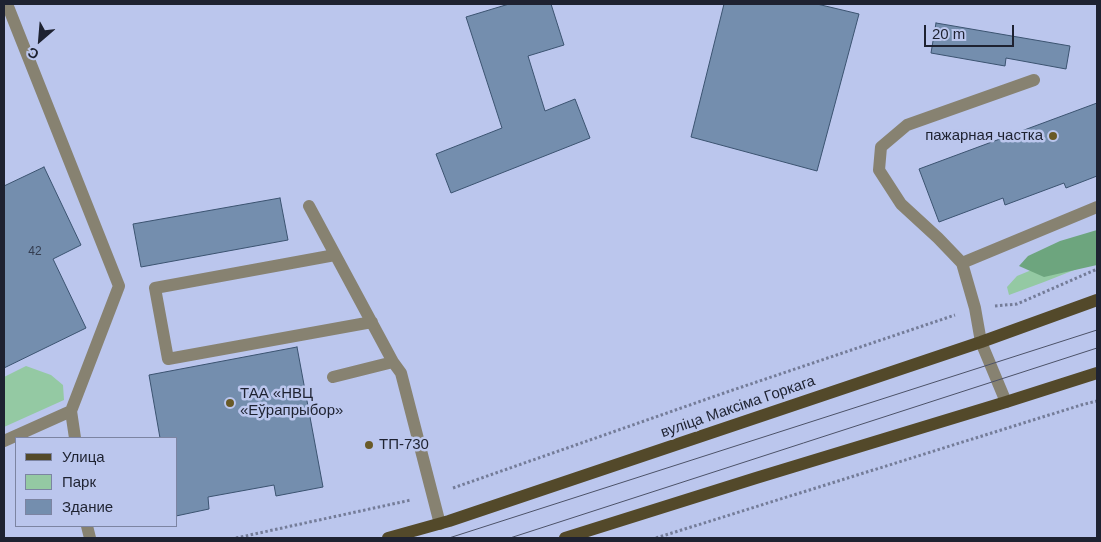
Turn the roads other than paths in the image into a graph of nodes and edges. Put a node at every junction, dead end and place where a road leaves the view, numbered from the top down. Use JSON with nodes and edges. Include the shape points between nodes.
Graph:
{"nodes":[{"id":1,"x":6,"y":4,"type":"edge"},
{"id":2,"x":1034,"y":80,"type":"dead end"},
{"id":3,"x":309,"y":206,"type":"dead end"},
{"id":4,"x":1097,"y":207,"type":"edge"},
{"id":5,"x":335,"y":255,"type":"junction"},
{"id":6,"x":962,"y":263,"type":"junction"},
{"id":7,"x":1097,"y":300,"type":"edge"},
{"id":8,"x":372,"y":322,"type":"junction"},
{"id":9,"x":980,"y":342,"type":"junction"},
{"id":10,"x":393,"y":362,"type":"junction"},
{"id":11,"x":1097,"y":373,"type":"edge"},
{"id":12,"x":333,"y":377,"type":"dead end"},
{"id":13,"x":1006,"y":402,"type":"junction"},
{"id":14,"x":71,"y":411,"type":"junction"},
{"id":15,"x":75,"y":437,"type":"edge"},
{"id":16,"x":4,"y":441,"type":"edge"},
{"id":17,"x":440,"y":524,"type":"junction"},
{"id":18,"x":388,"y":538,"type":"edge"},
{"id":19,"x":565,"y":538,"type":"edge"}],
"edges":[{"from":1,"to":14,"type":"street","via":[[119,286]]},
{"from":2,"to":6,"type":"street","via":[[907,125],[881,147],[879,170],[901,204]]},
{"from":3,"to":5,"type":"street"},
{"from":4,"to":6,"type":"street"},
{"from":5,"to":8,"type":"street"},
{"from":5,"to":8,"type":"street","via":[[155,288],[168,358]]},
{"from":6,"to":9,"type":"street","via":[[975,308]]},
{"from":7,"to":9,"type":"main road","name":"вуліца Максіма Горкага"},
{"from":8,"to":10,"type":"street"},
{"from":9,"to":13,"type":"street"},
{"from":9,"to":17,"type":"main road","name":"вуліца Максіма Горкага"},
{"from":10,"to":12,"type":"street"},
{"from":10,"to":17,"type":"street","via":[[401,373]]},
{"from":11,"to":13,"type":"main road"},
{"from":13,"to":19,"type":"main road"},
{"from":14,"to":15,"type":"street"},
{"from":14,"to":16,"type":"street"},
{"from":17,"to":18,"type":"main road","name":"вуліца Максіма Горкага"}]}
